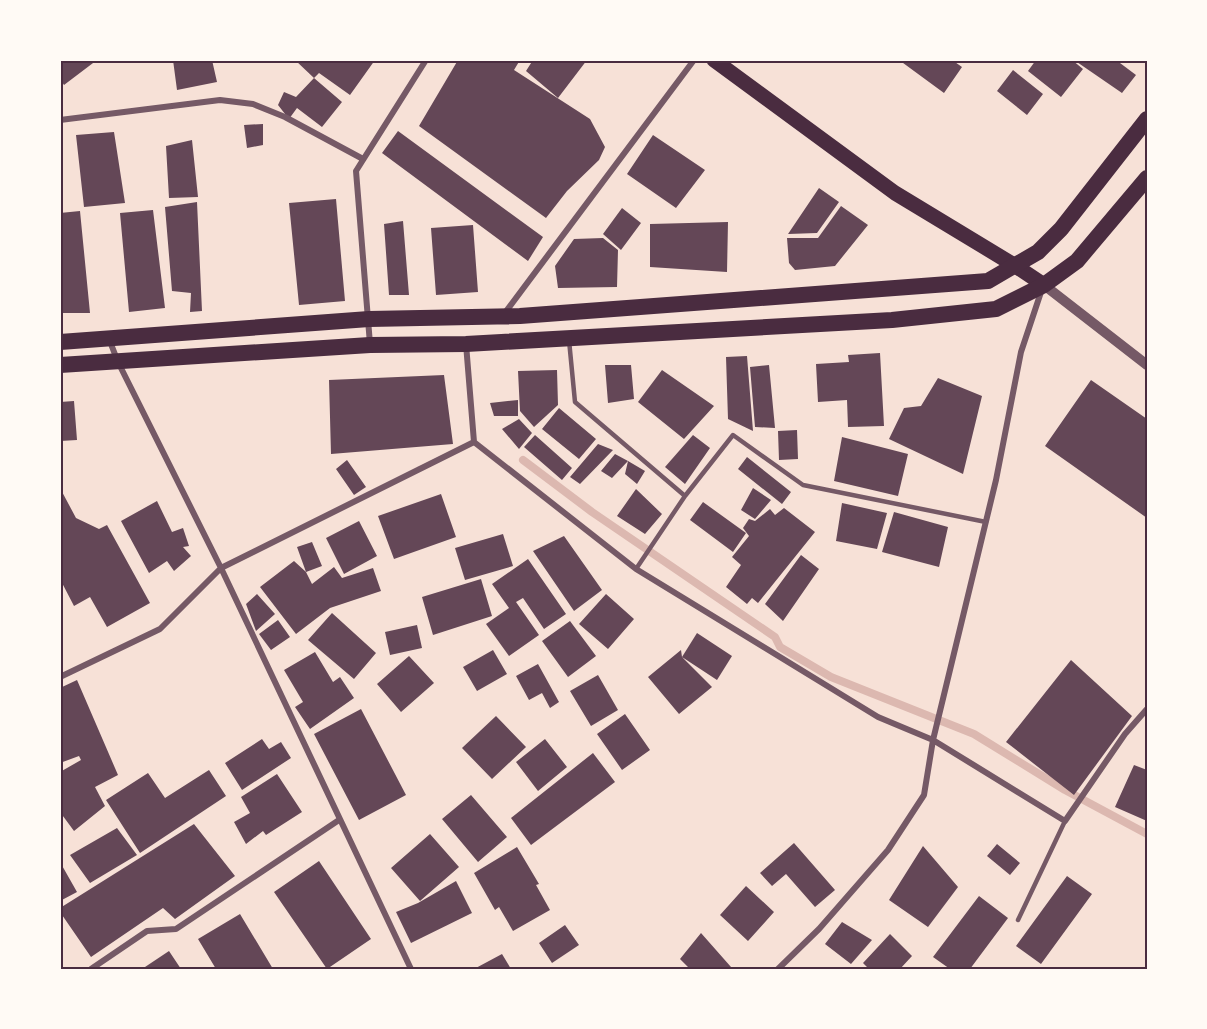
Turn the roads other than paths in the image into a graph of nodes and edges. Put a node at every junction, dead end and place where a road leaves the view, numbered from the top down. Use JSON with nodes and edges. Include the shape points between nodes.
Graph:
{"nodes":[{"id":1,"x":426,"y":60,"type":"edge"},
{"id":2,"x":694,"y":60,"type":"edge"},
{"id":3,"x":714,"y":60,"type":"edge"},
{"id":4,"x":1147,"y":118,"type":"edge"},
{"id":5,"x":60,"y":120,"type":"edge"},
{"id":6,"x":363,"y":159,"type":"junction"},
{"id":7,"x":1147,"y":177,"type":"edge"},
{"id":8,"x":1014,"y":265,"type":"junction"},
{"id":9,"x":1044,"y":285,"type":"junction"},
{"id":10,"x":502,"y":317,"type":"junction"},
{"id":11,"x":369,"y":319,"type":"junction"},
{"id":12,"x":109,"y":338,"type":"junction"},
{"id":13,"x":569,"y":338,"type":"junction"},
{"id":14,"x":60,"y":342,"type":"edge"},
{"id":15,"x":466,"y":344,"type":"junction"},
{"id":16,"x":370,"y":345,"type":"junction"},
{"id":17,"x":118,"y":362,"type":"junction"},
{"id":18,"x":60,"y":365,"type":"edge"},
{"id":19,"x":1147,"y":365,"type":"edge"},
{"id":20,"x":474,"y":442,"type":"junction"},
{"id":21,"x":686,"y":496,"type":"junction"},
{"id":22,"x":986,"y":522,"type":"junction"},
{"id":23,"x":221,"y":568,"type":"junction"},
{"id":24,"x":636,"y":569,"type":"junction"},
{"id":25,"x":60,"y":677,"type":"edge"},
{"id":26,"x":1147,"y":709,"type":"edge"},
{"id":27,"x":933,"y":740,"type":"junction"},
{"id":28,"x":339,"y":820,"type":"junction"},
{"id":29,"x":1065,"y":821,"type":"junction"},
{"id":30,"x":1018,"y":920,"type":"dead end"},
{"id":31,"x":91,"y":969,"type":"edge"},
{"id":32,"x":411,"y":969,"type":"edge"},
{"id":33,"x":778,"y":969,"type":"edge"}],
"edges":[{"from":1,"to":6,"type":"street"},
{"from":2,"to":10,"type":"street"},
{"from":3,"to":8,"type":"main road","via":[[895,193]]},
{"from":4,"to":8,"type":"highway","via":[[1061,229],[1038,252]]},
{"from":5,"to":6,"type":"street","via":[[220,100],[253,104]]},
{"from":6,"to":11,"type":"street","via":[[356,171]]},
{"from":7,"to":9,"type":"highway","via":[[1077,261]]},
{"from":8,"to":9,"type":"main road"},
{"from":8,"to":10,"type":"highway","via":[[988,281]]},
{"from":9,"to":13,"type":"highway","via":[[996,309],[891,320]]},
{"from":9,"to":19,"type":"street"},
{"from":9,"to":22,"type":"street","via":[[1021,352]]},
{"from":10,"to":11,"type":"highway"},
{"from":11,"to":12,"type":"highway"},
{"from":11,"to":16,"type":"street"},
{"from":12,"to":14,"type":"highway"},
{"from":12,"to":17,"type":"street"},
{"from":13,"to":15,"type":"highway"},
{"from":13,"to":21,"type":"lane","via":[[575,402]]},
{"from":15,"to":16,"type":"highway"},
{"from":15,"to":20,"type":"street"},
{"from":16,"to":17,"type":"highway"},
{"from":17,"to":18,"type":"highway"},
{"from":17,"to":23,"type":"street"},
{"from":20,"to":23,"type":"street"},
{"from":20,"to":24,"type":"street"},
{"from":21,"to":22,"type":"lane","via":[[733,435],[802,485]]},
{"from":21,"to":24,"type":"lane"},
{"from":22,"to":27,"type":"street"},
{"from":23,"to":25,"type":"street","via":[[160,629]]},
{"from":23,"to":28,"type":"street"},
{"from":24,"to":27,"type":"street","via":[[878,717]]},
{"from":26,"to":29,"type":"street"},
{"from":27,"to":29,"type":"street"},
{"from":27,"to":33,"type":"street","via":[[924,795],[888,850]]},
{"from":28,"to":31,"type":"street","via":[[176,930],[147,931]]},
{"from":28,"to":32,"type":"street"},
{"from":29,"to":30,"type":"lane"}]}
